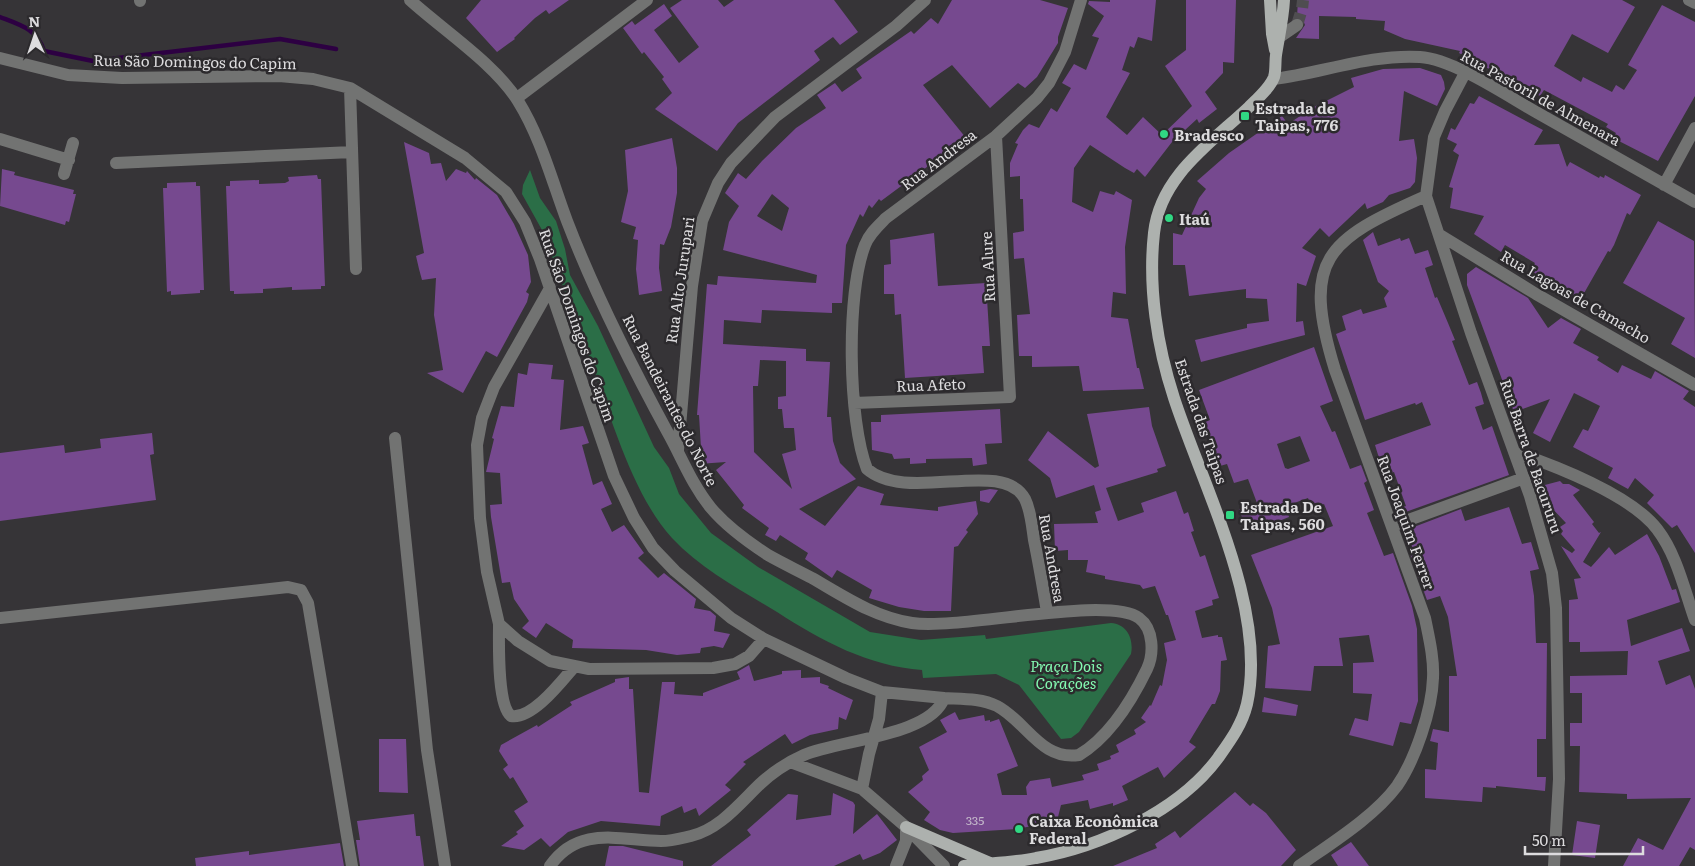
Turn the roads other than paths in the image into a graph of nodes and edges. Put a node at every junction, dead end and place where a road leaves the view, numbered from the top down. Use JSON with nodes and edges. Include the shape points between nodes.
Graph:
{"nodes":[{"id":1,"x":410,"y":0,"type":"edge"},
{"id":2,"x":646,"y":0,"type":"edge"},
{"id":3,"x":925,"y":0,"type":"edge"},
{"id":4,"x":1081,"y":0,"type":"edge"},
{"id":5,"x":1270,"y":0,"type":"edge"},
{"id":6,"x":1284,"y":0,"type":"edge"},
{"id":7,"x":1690,"y":0,"type":"edge"},
{"id":8,"x":1695,"y":3,"type":"edge"},
{"id":9,"x":1297,"y":25,"type":"tunnel mouth"},
{"id":10,"x":1281,"y":36,"type":"junction"},
{"id":11,"x":1276,"y":53,"type":"junction"},
{"id":12,"x":0,"y":58,"type":"edge"},
{"id":13,"x":1465,"y":73,"type":"junction"},
{"id":14,"x":1274,"y":79,"type":"junction"},
{"id":15,"x":350,"y":88,"type":"junction"},
{"id":16,"x":516,"y":98,"type":"junction"},
{"id":17,"x":1695,"y":128,"type":"edge"},
{"id":18,"x":996,"y":136,"type":"junction"},
{"id":19,"x":0,"y":139,"type":"edge"},
{"id":20,"x":73,"y":143,"type":"dead end"},
{"id":21,"x":352,"y":152,"type":"junction"},
{"id":22,"x":69,"y":160,"type":"junction"},
{"id":23,"x":116,"y":164,"type":"dead end"},
{"id":24,"x":64,"y":174,"type":"dead end"},
{"id":25,"x":1664,"y":185,"type":"junction"},
{"id":26,"x":1426,"y":196,"type":"junction"},
{"id":27,"x":1695,"y":202,"type":"edge"},
{"id":28,"x":1440,"y":235,"type":"junction"},
{"id":29,"x":356,"y":269,"type":"dead end"},
{"id":30,"x":549,"y":290,"type":"junction"},
{"id":31,"x":1695,"y":385,"type":"edge"},
{"id":32,"x":1010,"y":397,"type":"joint"},
{"id":33,"x":854,"y":403,"type":"junction"},
{"id":34,"x":395,"y":438,"type":"dead end"},
{"id":35,"x":678,"y":452,"type":"junction"},
{"id":36,"x":1514,"y":452,"type":"junction"},
{"id":37,"x":1524,"y":478,"type":"junction"},
{"id":38,"x":1392,"y":526,"type":"junction"},
{"id":39,"x":1047,"y":612,"type":"junction"},
{"id":40,"x":0,"y":618,"type":"edge"},
{"id":41,"x":1695,"y":620,"type":"edge"},
{"id":42,"x":500,"y":624,"type":"junction"},
{"id":43,"x":764,"y":640,"type":"junction"},
{"id":44,"x":574,"y":667,"type":"junction"},
{"id":45,"x":882,"y":692,"type":"junction"},
{"id":46,"x":944,"y":698,"type":"junction"},
{"id":47,"x":874,"y":737,"type":"junction"},
{"id":48,"x":790,"y":762,"type":"junction"},
{"id":49,"x":862,"y":789,"type":"junction"},
{"id":50,"x":906,"y":827,"type":"junction"},
{"id":51,"x":990,"y":863,"type":"junction"},
{"id":52,"x":1018,"y":864,"type":"edge"},
{"id":53,"x":352,"y":866,"type":"edge"},
{"id":54,"x":445,"y":866,"type":"edge"},
{"id":55,"x":550,"y":866,"type":"edge"},
{"id":56,"x":896,"y":866,"type":"edge"},
{"id":57,"x":944,"y":866,"type":"edge"},
{"id":58,"x":964,"y":866,"type":"edge"},
{"id":59,"x":1299,"y":866,"type":"edge"},
{"id":60,"x":1554,"y":866,"type":"edge"}],
"edges":[{"from":1,"to":16,"type":"street","name":"Rua Bandeirantes do Norte","via":[[470,50]]},
{"from":2,"to":16,"type":"street"},
{"from":3,"to":35,"type":"street","name":"Rua Alto Jurupari","via":[[896,26],[775,117],[740,152],[718,183],[702,221],[692,286]]},
{"from":4,"to":18,"type":"street","name":"Rua Andresa","via":[[1072,34],[1049,83]]},
{"from":5,"to":11,"type":"main road"},
{"from":6,"to":10,"type":"main road"},
{"from":7,"to":8,"type":"street"},
{"from":9,"to":10,"type":"street"},
{"from":10,"to":11,"type":"main road"},
{"from":11,"to":14,"type":"main road"},
{"from":12,"to":15,"type":"street","name":"Rua São Domingos do Capim","via":[[68,75],[122,78],[279,76],[313,79]]},
{"from":13,"to":14,"type":"street","name":"Rua Pastoril de Almenara","via":[[1423,57],[1400,56]]},
{"from":13,"to":25,"type":"street","name":"Rua Pastoril de Almenara"},
{"from":13,"to":26,"type":"street","name":"Rua Barra de Bacururu","via":[[1434,137]]},
{"from":14,"to":52,"type":"main road","name":"Estrada das Taipas","via":[[1175,177],[1157,214],[1152,253],[1155,310],[1172,390],[1240,584],[1250,651],[1246,705],[1235,735],[1194,787],[1148,818],[1085,844]]},
{"from":15,"to":21,"type":"street"},
{"from":15,"to":30,"type":"street","name":"Rua São Domingos do Capim","via":[[466,158],[506,192],[525,222]]},
{"from":16,"to":35,"type":"street","name":"Rua Bandeirantes do Norte","via":[[544,156],[601,297]]},
{"from":17,"to":25,"type":"street"},
{"from":18,"to":32,"type":"street","name":"Rua Alure"},
{"from":18,"to":33,"type":"street","name":"Rua Andresa","via":[[886,218],[865,244],[856,284]]},
{"from":19,"to":22,"type":"street"},
{"from":20,"to":22,"type":"street"},
{"from":21,"to":23,"type":"street"},
{"from":21,"to":29,"type":"street"},
{"from":22,"to":24,"type":"street"},
{"from":25,"to":27,"type":"street","name":"Rua Pastoril de Almenara"},
{"from":26,"to":28,"type":"street","name":"Rua Barra de Bacururu"},
{"from":26,"to":38,"type":"street","name":"Rua Joaquim Ferrer","via":[[1375,219],[1346,239],[1326,266],[1320,288],[1321,314],[1329,348]]},
{"from":28,"to":31,"type":"street","name":"Rua Lagoas de Camacho"},
{"from":28,"to":36,"type":"street","name":"Rua Barra de Bacururu"},
{"from":30,"to":42,"type":"street","via":[[494,387],[482,418],[477,445],[480,518]]},
{"from":30,"to":43,"type":"street","name":"Rua São Domingos do Capim","via":[[614,476],[634,518],[653,548],[675,571],[731,618]]},
{"from":32,"to":33,"type":"street","name":"Rua Afeto"},
{"from":33,"to":39,"type":"street","name":"Rua Andresa","via":[[862,456],[873,475],[906,484],[975,480],[1003,482],[1018,490],[1030,517]]},
{"from":34,"to":54,"type":"street","via":[[427,750]]},
{"from":35,"to":39,"type":"street","name":"Rua Bandeirantes do Norte","via":[[697,489],[727,525],[767,554],[860,607],[886,618],[915,623],[954,624]]},
{"from":36,"to":37,"type":"street","name":"Rua Barra de Bacururu"},
{"from":36,"to":41,"type":"street","via":[[1549,463],[1606,491],[1656,528],[1669,549]]},
{"from":37,"to":38,"type":"street"},
{"from":37,"to":60,"type":"street","name":"Rua Barra de Bacururu","via":[[1546,544],[1556,608],[1559,779]]},
{"from":38,"to":59,"type":"street","name":"Rua Joaquim Ferrer","via":[[1425,618],[1432,652],[1430,703],[1410,762],[1396,786],[1375,809]]},
{"from":39,"to":46,"type":"street","name":"Rua Andresa","via":[[1120,612],[1138,617],[1147,627],[1151,639],[1150,663],[1135,694],[1087,751],[1079,755],[1059,756],[1046,750],[998,706]]},
{"from":40,"to":53,"type":"street","via":[[288,587],[301,590],[308,602]]},
{"from":42,"to":44,"type":"street","via":[[538,655]]},
{"from":42,"to":44,"type":"street","via":[[504,706],[511,716],[524,716]]},
{"from":43,"to":44,"type":"street","via":[[749,656],[735,664],[713,668]]},
{"from":43,"to":45,"type":"street","name":"Rua São Domingos do Capim"},
{"from":45,"to":46,"type":"street","name":"Rua São Domingos do Capim"},
{"from":45,"to":47,"type":"street"},
{"from":46,"to":47,"type":"street","via":[[930,717]]},
{"from":47,"to":48,"type":"street","via":[[829,746]]},
{"from":47,"to":49,"type":"street"},
{"from":48,"to":49,"type":"street"},
{"from":48,"to":55,"type":"street","via":[[761,783],[729,815],[694,836],[661,841],[604,836],[576,844]]},
{"from":49,"to":50,"type":"street"},
{"from":50,"to":51,"type":"main road"},
{"from":50,"to":56,"type":"street","via":[[906,841]]},
{"from":50,"to":57,"type":"street"},
{"from":51,"to":52,"type":"main road","name":"Estrada das Taipas"},
{"from":51,"to":58,"type":"main road","name":"Estrada das Taipas"}]}
